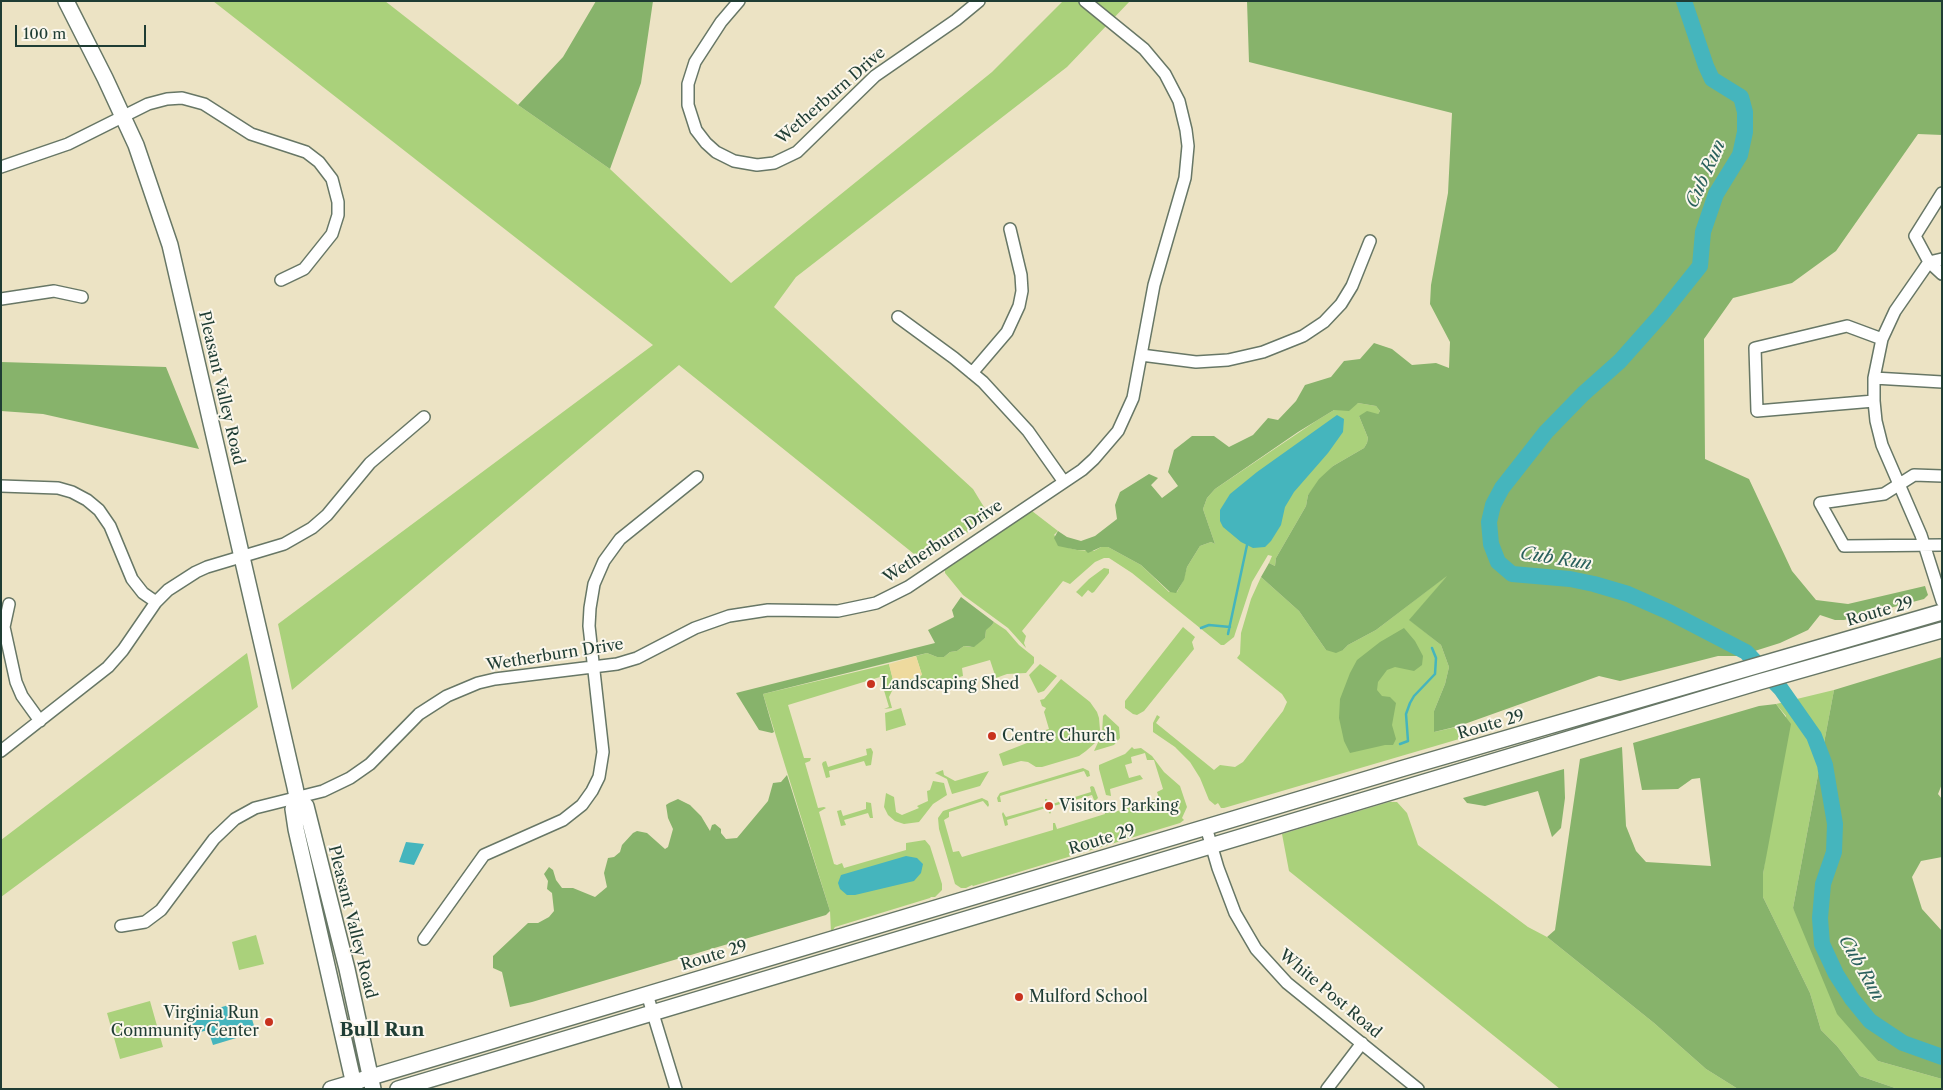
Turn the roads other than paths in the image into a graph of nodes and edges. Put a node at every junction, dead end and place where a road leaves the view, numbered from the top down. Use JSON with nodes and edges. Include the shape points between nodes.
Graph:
{"nodes":[{"id":1,"x":66,"y":1,"type":"edge"},
{"id":2,"x":739,"y":1,"type":"edge"},
{"id":3,"x":979,"y":1,"type":"edge"},
{"id":4,"x":1085,"y":1,"type":"edge"},
{"id":5,"x":123,"y":116,"type":"junction"},
{"id":6,"x":1,"y":167,"type":"edge"},
{"id":7,"x":1942,"y":193,"type":"edge"},
{"id":8,"x":1010,"y":229,"type":"dead end"},
{"id":9,"x":1370,"y":241,"type":"dead end"},
{"id":10,"x":1942,"y":259,"type":"edge"},
{"id":11,"x":1929,"y":262,"type":"junction"},
{"id":12,"x":1942,"y":274,"type":"edge"},
{"id":13,"x":281,"y":280,"type":"dead end"},
{"id":14,"x":82,"y":297,"type":"dead end"},
{"id":15,"x":1,"y":299,"type":"edge"},
{"id":16,"x":898,"y":317,"type":"dead end"},
{"id":17,"x":1882,"y":340,"type":"junction"},
{"id":18,"x":1141,"y":355,"type":"junction"},
{"id":19,"x":972,"y":373,"type":"junction"},
{"id":20,"x":1874,"y":378,"type":"junction"},
{"id":21,"x":1942,"y":382,"type":"edge"},
{"id":22,"x":1874,"y":402,"type":"junction"},
{"id":23,"x":424,"y":416,"type":"dead end"},
{"id":24,"x":1942,"y":476,"type":"edge"},
{"id":25,"x":697,"y":477,"type":"dead end"},
{"id":26,"x":1064,"y":482,"type":"junction"},
{"id":27,"x":1899,"y":485,"type":"junction"},
{"id":28,"x":1,"y":486,"type":"edge"},
{"id":29,"x":1942,"y":545,"type":"edge"},
{"id":30,"x":1924,"y":546,"type":"junction"},
{"id":31,"x":242,"y":556,"type":"junction"},
{"id":32,"x":1941,"y":594,"type":"edge"},
{"id":33,"x":156,"y":602,"type":"junction"},
{"id":34,"x":10,"y":604,"type":"dead end"},
{"id":35,"x":1942,"y":612,"type":"edge"},
{"id":36,"x":1942,"y":630,"type":"edge"},
{"id":37,"x":594,"y":667,"type":"junction"},
{"id":38,"x":40,"y":721,"type":"junction"},
{"id":39,"x":1,"y":751,"type":"edge"},
{"id":40,"x":297,"y":797,"type":"junction"},
{"id":41,"x":1206,"y":827,"type":"junction"},
{"id":42,"x":1211,"y":845,"type":"junction"},
{"id":43,"x":121,"y":926,"type":"dead end"},
{"id":44,"x":424,"y":939,"type":"dead end"},
{"id":45,"x":646,"y":994,"type":"junction"},
{"id":46,"x":652,"y":1012,"type":"junction"},
{"id":47,"x":1362,"y":1043,"type":"junction"},
{"id":48,"x":372,"y":1083,"type":"edge"},
{"id":49,"x":354,"y":1085,"type":"edge"},
{"id":50,"x":331,"y":1089,"type":"edge"},
{"id":51,"x":398,"y":1089,"type":"edge"},
{"id":52,"x":676,"y":1089,"type":"edge"},
{"id":53,"x":1327,"y":1089,"type":"edge"},
{"id":54,"x":1418,"y":1089,"type":"edge"}],
"edges":[{"from":1,"to":5,"type":"main road","name":"Pleasant Valley Road"},
{"from":2,"to":3,"type":"street","name":"Wetherburn Drive","via":[[695,62],[688,84],[688,105],[696,130],[716,152],[734,161],[757,165],[774,163],[797,152],[875,76]]},
{"from":4,"to":18,"type":"street","name":"Wetherburn Drive","via":[[1155,61],[1174,91],[1186,130],[1185,178],[1154,285]]},
{"from":5,"to":6,"type":"street","via":[[68,144]]},
{"from":5,"to":13,"type":"street","via":[[166,99],[193,100],[212,108],[251,134],[297,148],[319,162],[336,189],[336,224],[310,264],[299,273]]},
{"from":5,"to":31,"type":"main road","name":"Pleasant Valley Road","via":[[170,245]]},
{"from":7,"to":11,"type":"street","via":[[1915,236]]},
{"from":8,"to":19,"type":"street","via":[[1021,275],[1019,306],[1007,332]]},
{"from":9,"to":18,"type":"street","via":[[1342,304],[1303,336],[1264,352],[1228,360],[1196,362]]},
{"from":10,"to":11,"type":"street"},
{"from":11,"to":12,"type":"street"},
{"from":11,"to":17,"type":"street","via":[[1895,311]]},
{"from":14,"to":15,"type":"street","via":[[54,291]]},
{"from":16,"to":19,"type":"street"},
{"from":17,"to":20,"type":"street"},
{"from":17,"to":22,"type":"street","via":[[1847,326],[1755,348],[1756,411]]},
{"from":18,"to":26,"type":"street","name":"Wetherburn Drive","via":[[1133,398],[1118,431],[1094,459]]},
{"from":19,"to":26,"type":"street","via":[[1028,431]]},
{"from":20,"to":21,"type":"street"},
{"from":20,"to":22,"type":"street"},
{"from":22,"to":27,"type":"street","via":[[1882,445]]},
{"from":23,"to":31,"type":"street","via":[[370,463],[327,515],[312,528],[284,544]]},
{"from":24,"to":27,"type":"street","via":[[1914,475]]},
{"from":25,"to":37,"type":"street","via":[[628,531],[604,561],[594,584],[590,608]]},
{"from":26,"to":37,"type":"street","name":"Wetherburn Drive","via":[[884,600],[838,611],[768,610],[730,616],[695,628],[637,658]]},
{"from":27,"to":30,"type":"street"},
{"from":27,"to":30,"type":"street","via":[[1884,494],[1820,503],[1844,546]]},
{"from":28,"to":33,"type":"street","via":[[58,488],[79,495],[93,505],[110,526],[132,580]]},
{"from":29,"to":30,"type":"street"},
{"from":30,"to":32,"type":"street"},
{"from":31,"to":33,"type":"street","via":[[196,572]]},
{"from":31,"to":40,"type":"main road","name":"Pleasant Valley Road"},
{"from":33,"to":38,"type":"street","via":[[108,667]]},
{"from":34,"to":38,"type":"street","via":[[4,627],[16,682]]},
{"from":35,"to":41,"type":"main road","name":"Route 29"},
{"from":36,"to":42,"type":"main road","name":"Route 29"},
{"from":37,"to":40,"type":"street","name":"Wetherburn Drive","via":[[495,680],[462,689],[419,714],[370,764],[350,778],[323,791]]},
{"from":37,"to":44,"type":"street","via":[[603,752],[599,777],[592,791],[582,805],[563,820],[484,855]]},
{"from":38,"to":39,"type":"street"},
{"from":40,"to":43,"type":"street","name":"Wetherburn Drive","via":[[255,808],[235,819],[214,839],[161,910],[145,922]]},
{"from":40,"to":48,"type":"main road","name":"Pleasant Valley Road","via":[[306,806]]},
{"from":40,"to":49,"type":"main road","name":"Pleasant Valley Road","via":[[293,809],[296,829]]},
{"from":41,"to":42,"type":"street","name":"White Post Road"},
{"from":41,"to":45,"type":"main road","name":"Route 29"},
{"from":42,"to":46,"type":"main road","name":"Route 29"},
{"from":42,"to":47,"type":"street","name":"White Post Road","via":[[1235,913],[1256,949],[1287,982]]},
{"from":45,"to":46,"type":"street"},
{"from":45,"to":48,"type":"main road","name":"Route 29"},
{"from":46,"to":51,"type":"main road","name":"Route 29"},
{"from":46,"to":52,"type":"street"},
{"from":47,"to":53,"type":"street"},
{"from":47,"to":54,"type":"street","name":"White Post Road"},
{"from":48,"to":49,"type":"main road","name":"Route 29"},
{"from":49,"to":50,"type":"main road","name":"Route 29"}]}
